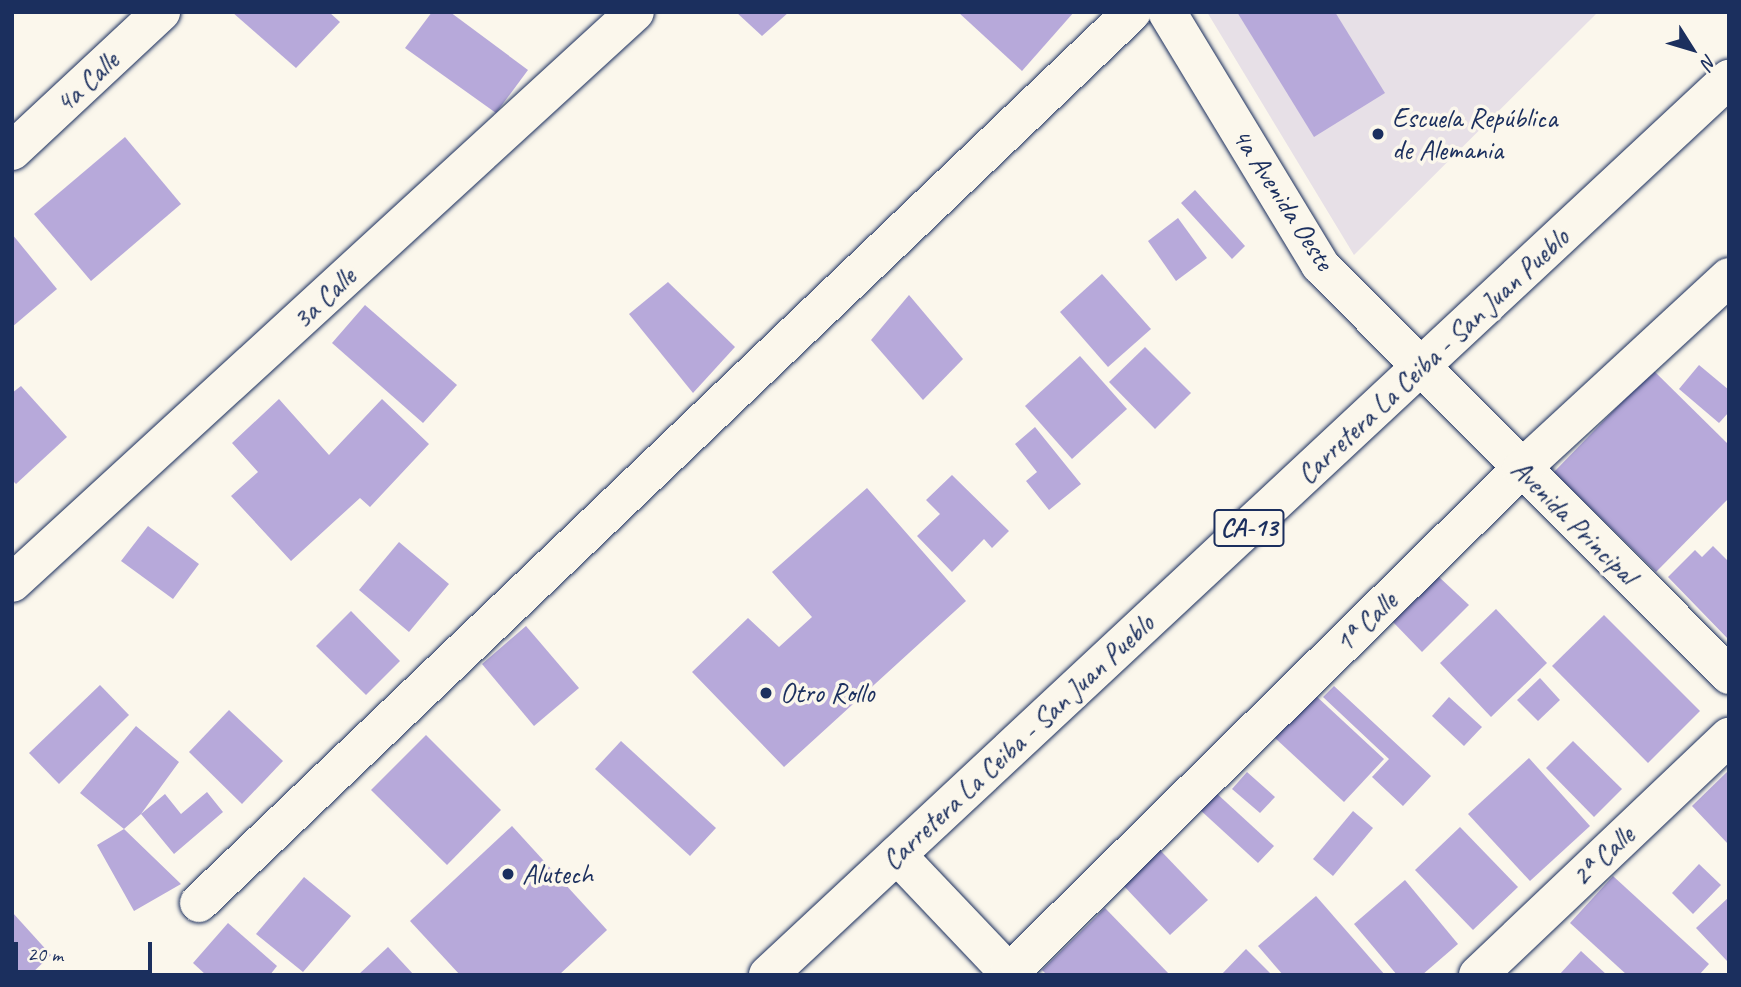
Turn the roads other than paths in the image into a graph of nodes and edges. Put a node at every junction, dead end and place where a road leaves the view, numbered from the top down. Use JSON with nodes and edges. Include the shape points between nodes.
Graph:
{"nodes":[{"id":1,"x":161,"y":12,"type":"edge"},
{"id":2,"x":635,"y":12,"type":"edge"},
{"id":3,"x":1132,"y":12,"type":"edge"},
{"id":4,"x":1167,"y":12,"type":"edge"},
{"id":5,"x":1729,"y":79,"type":"edge"},
{"id":6,"x":12,"y":151,"type":"edge"},
{"id":7,"x":1729,"y":277,"type":"edge"},
{"id":8,"x":1422,"y":368,"type":"junction"},
{"id":9,"x":1521,"y":469,"type":"junction"},
{"id":10,"x":12,"y":583,"type":"edge"},
{"id":11,"x":1729,"y":675,"type":"edge"},
{"id":12,"x":1729,"y":737,"type":"edge"},
{"id":13,"x":897,"y":855,"type":"junction"},
{"id":14,"x":199,"y":903,"type":"dead end"},
{"id":15,"x":1010,"y":974,"type":"edge"},
{"id":16,"x":768,"y":975,"type":"edge"},
{"id":17,"x":1478,"y":975,"type":"edge"}],
"edges":[{"from":1,"to":6,"type":"street","name":"4a Calle"},
{"from":2,"to":10,"type":"street","name":"3a Calle"},
{"from":3,"to":14,"type":"street"},
{"from":4,"to":8,"type":"street","name":"4a Avenida Oeste","via":[[1320,265]]},
{"from":5,"to":8,"type":"street","name":"Carretera La Ceiba - San Juan Pueblo","number":"CA-13"},
{"from":7,"to":9,"type":"street","name":"1ª Calle"},
{"from":8,"to":9,"type":"street","name":"Avenida Principal"},
{"from":8,"to":13,"type":"street","name":"Carretera La Ceiba - San Juan Pueblo","number":"CA-13"},
{"from":9,"to":11,"type":"street","name":"Avenida Principal"},
{"from":9,"to":15,"type":"street","name":"1ª Calle"},
{"from":12,"to":17,"type":"street","name":"2ª Calle"},
{"from":13,"to":15,"type":"street"},
{"from":13,"to":16,"type":"street","name":"Carretera La Ceiba - San Juan Pueblo","number":"CA-13"}]}
